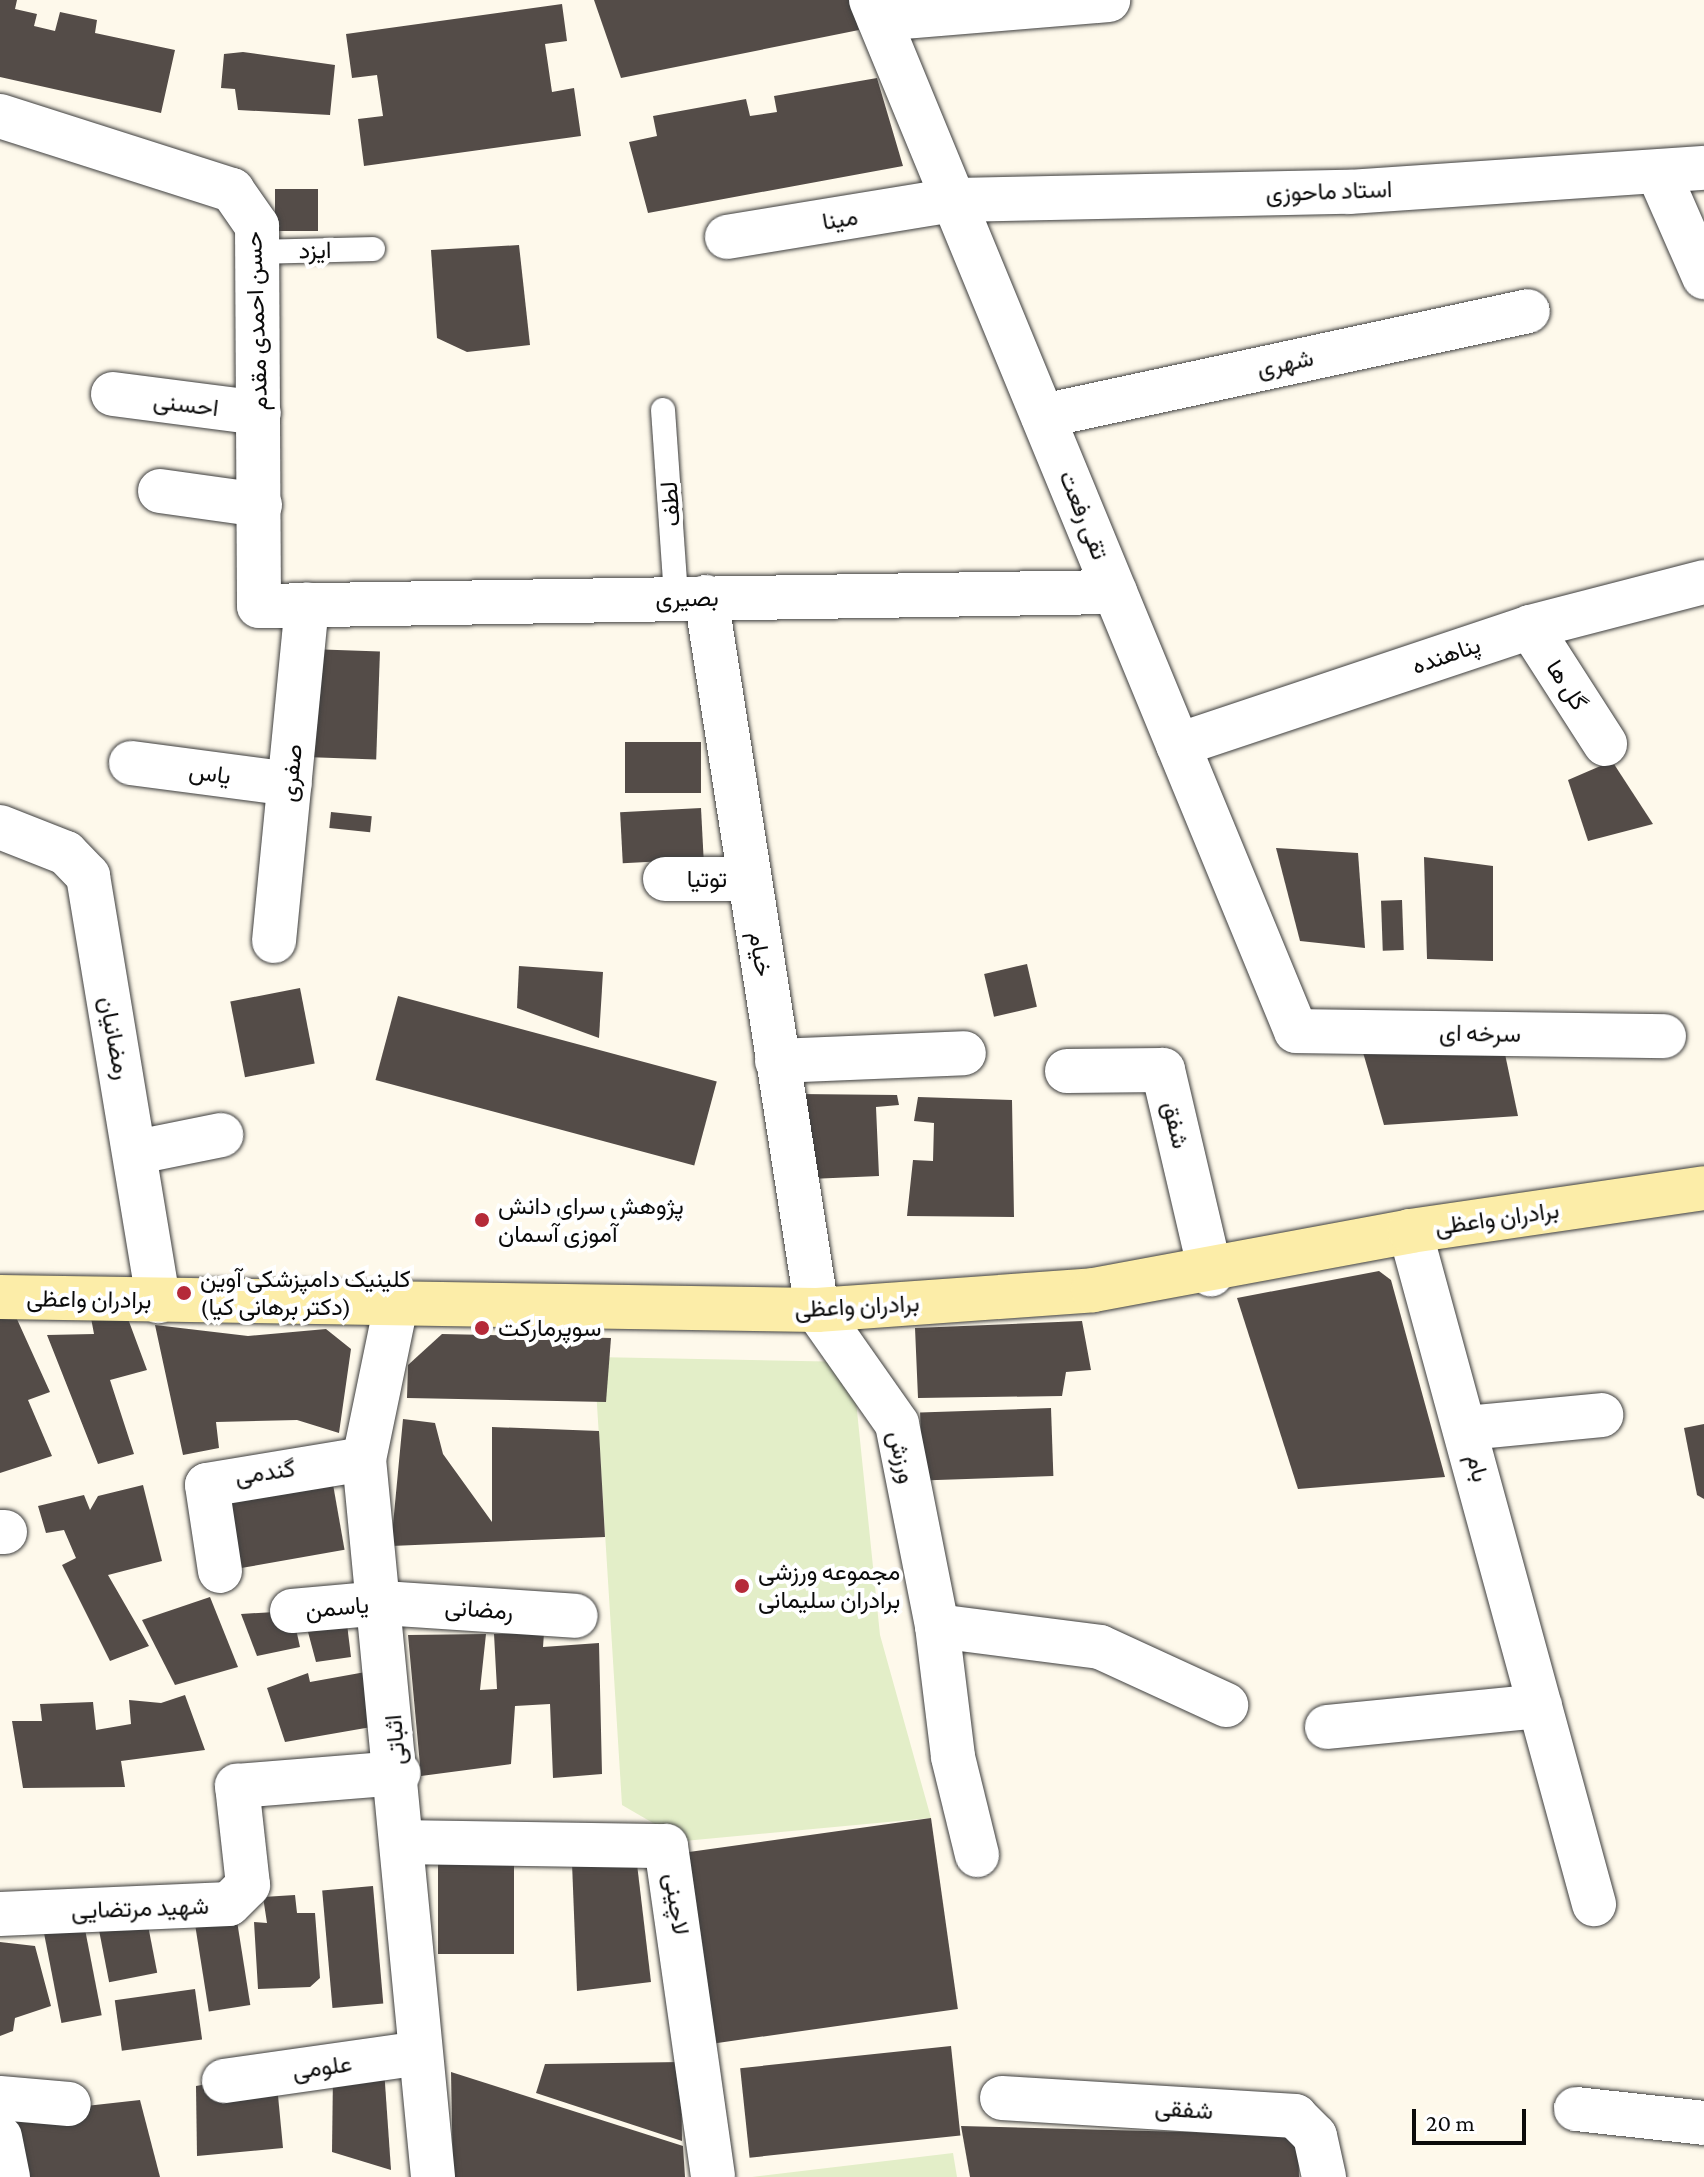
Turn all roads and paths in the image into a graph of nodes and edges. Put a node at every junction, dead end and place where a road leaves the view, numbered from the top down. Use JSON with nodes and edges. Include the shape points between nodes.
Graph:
{"nodes":[{"id":1,"x":1108,"y":0,"type":"edge"},
{"id":2,"x":875,"y":10,"type":"edge"},
{"id":3,"x":0,"y":116,"type":"edge"},
{"id":4,"x":1704,"y":168,"type":"edge"},
{"id":5,"x":1658,"y":172,"type":"junction"},
{"id":6,"x":954,"y":200,"type":"junction"},
{"id":7,"x":727,"y":237,"type":"dead end"},
{"id":8,"x":373,"y":249,"type":"dead end"},
{"id":9,"x":257,"y":252,"type":"junction"},
{"id":10,"x":1704,"y":277,"type":"edge"},
{"id":11,"x":1528,"y":311,"type":"dead end"},
{"id":12,"x":113,"y":394,"type":"dead end"},
{"id":13,"x":663,"y":410,"type":"dead end"},
{"id":14,"x":259,"y":413,"type":"junction"},
{"id":15,"x":1043,"y":416,"type":"junction"},
{"id":16,"x":160,"y":491,"type":"dead end"},
{"id":17,"x":260,"y":505,"type":"junction"},
{"id":18,"x":1115,"y":592,"type":"junction"},
{"id":19,"x":1698,"y":592,"type":"edge"},
{"id":20,"x":691,"y":597,"type":"junction"},
{"id":21,"x":307,"y":605,"type":"junction"},
{"id":22,"x":259,"y":606,"type":"joint"},
{"id":23,"x":1530,"y":627,"type":"junction"},
{"id":24,"x":1605,"y":744,"type":"dead end"},
{"id":25,"x":1178,"y":745,"type":"junction"},
{"id":26,"x":131,"y":763,"type":"dead end"},
{"id":27,"x":290,"y":784,"type":"junction"},
{"id":28,"x":0,"y":827,"type":"edge"},
{"id":29,"x":665,"y":879,"type":"dead end"},
{"id":30,"x":749,"y":879,"type":"junction"},
{"id":31,"x":274,"y":941,"type":"dead end"},
{"id":32,"x":1296,"y":1031,"type":"joint"},
{"id":33,"x":1664,"y":1036,"type":"dead end"},
{"id":34,"x":964,"y":1053,"type":"dead end"},
{"id":35,"x":777,"y":1061,"type":"junction"},
{"id":36,"x":1067,"y":1071,"type":"dead end"},
{"id":37,"x":221,"y":1135,"type":"dead end"},
{"id":38,"x":137,"y":1152,"type":"junction"},
{"id":39,"x":1704,"y":1188,"type":"edge"},
{"id":40,"x":1410,"y":1231,"type":"junction"},
{"id":41,"x":1211,"y":1274,"type":"junction"},
{"id":42,"x":0,"y":1297,"type":"edge"},
{"id":43,"x":158,"y":1301,"type":"junction"},
{"id":44,"x":396,"y":1305,"type":"junction"},
{"id":45,"x":817,"y":1310,"type":"junction"},
{"id":46,"x":1601,"y":1415,"type":"dead end"},
{"id":47,"x":1467,"y":1428,"type":"junction"},
{"id":48,"x":364,"y":1459,"type":"junction"},
{"id":49,"x":220,"y":1571,"type":"dead end"},
{"id":50,"x":382,"y":1603,"type":"junction"},
{"id":51,"x":292,"y":1611,"type":"dead end"},
{"id":52,"x":576,"y":1616,"type":"dead end"},
{"id":53,"x":937,"y":1626,"type":"junction"},
{"id":54,"x":1226,"y":1705,"type":"dead end"},
{"id":55,"x":1540,"y":1706,"type":"junction"},
{"id":56,"x":1327,"y":1727,"type":"dead end"},
{"id":57,"x":398,"y":1773,"type":"junction"},
{"id":58,"x":404,"y":1842,"type":"junction"},
{"id":59,"x":977,"y":1855,"type":"dead end"},
{"id":60,"x":1594,"y":1904,"type":"dead end"},
{"id":61,"x":0,"y":1914,"type":"edge"},
{"id":62,"x":420,"y":2053,"type":"junction"},
{"id":63,"x":224,"y":2081,"type":"dead end"},
{"id":64,"x":0,"y":2098,"type":"edge"},
{"id":65,"x":1002,"y":2098,"type":"dead end"},
{"id":66,"x":69,"y":2104,"type":"dead end"},
{"id":67,"x":1576,"y":2109,"type":"dead end"},
{"id":68,"x":1704,"y":2123,"type":"edge"},
{"id":69,"x":0,"y":2137,"type":"edge"},
{"id":70,"x":8,"y":2177,"type":"edge"},
{"id":71,"x":433,"y":2177,"type":"edge"},
{"id":72,"x":713,"y":2177,"type":"edge"},
{"id":73,"x":1324,"y":2177,"type":"edge"}],
"edges":[{"from":1,"to":2,"type":"street"},
{"from":2,"to":6,"type":"street","name":"تقی رفعت"},
{"from":3,"to":9,"type":"street","name":"حسن احمدی مقدم","via":[[232,190],[257,226]]},
{"from":4,"to":5,"type":"street","name":"استاد ماحوزی"},
{"from":5,"to":6,"type":"street","name":"استاد ماحوزی","via":[[1349,192]]},
{"from":5,"to":10,"type":"street"},
{"from":6,"to":7,"type":"street","name":"مینا"},
{"from":6,"to":15,"type":"street","name":"تقی رفعت"},
{"from":8,"to":9,"type":"lane","name":"ایزد"},
{"from":9,"to":14,"type":"street","name":"حسن احمدی مقدم"},
{"from":11,"to":15,"type":"street","name":"شهری"},
{"from":12,"to":14,"type":"street","name":"احسنی"},
{"from":13,"to":20,"type":"lane","name":"لطف"},
{"from":14,"to":17,"type":"street","name":"حسن احمدی مقدم"},
{"from":15,"to":18,"type":"street","name":"تقی رفعت"},
{"from":16,"to":17,"type":"street"},
{"from":17,"to":22,"type":"street","name":"حسن احمدی مقدم"},
{"from":18,"to":20,"type":"street","name":"بصیری"},
{"from":18,"to":25,"type":"street","name":"تقی رفعت"},
{"from":19,"to":23,"type":"street","name":"پناهنده"},
{"from":20,"to":21,"type":"street","name":"بصیری"},
{"from":20,"to":30,"type":"street","name":"خیام"},
{"from":21,"to":22,"type":"street","name":"بصیری"},
{"from":21,"to":27,"type":"street","name":"صفری"},
{"from":23,"to":24,"type":"street","name":"گل ها"},
{"from":23,"to":25,"type":"street","name":"پناهنده"},
{"from":25,"to":32,"type":"street","name":"تقی رفعت"},
{"from":26,"to":27,"type":"street","name":"یاس"},
{"from":27,"to":31,"type":"street","name":"صفری"},
{"from":28,"to":38,"type":"street","name":"رمضانیان","via":[[66,853],[88,876]]},
{"from":29,"to":30,"type":"street","name":"توتیا"},
{"from":30,"to":35,"type":"street","name":"خیام"},
{"from":32,"to":33,"type":"street","name":"سرخه ای"},
{"from":34,"to":35,"type":"street"},
{"from":35,"to":45,"type":"street","name":"خیام"},
{"from":36,"to":41,"type":"street","name":"شفق","via":[[1163,1070]]},
{"from":37,"to":38,"type":"street"},
{"from":38,"to":43,"type":"street","name":"رمضانیان"},
{"from":39,"to":40,"type":"main road","name":"برادران واعظی"},
{"from":40,"to":41,"type":"main road","name":"برادران واعظی"},
{"from":40,"to":47,"type":"street","name":"بام"},
{"from":41,"to":45,"type":"main road","name":"برادران واعظی","via":[[1093,1290]]},
{"from":42,"to":43,"type":"main road","name":"برادران واعظی"},
{"from":43,"to":44,"type":"main road","name":"برادران واعظی"},
{"from":44,"to":45,"type":"main road","name":"برادران واعظی"},
{"from":44,"to":48,"type":"street","name":"اثباتی"},
{"from":45,"to":53,"type":"street","name":"ورزش","via":[[897,1424]]},
{"from":46,"to":47,"type":"street"},
{"from":47,"to":55,"type":"street","name":"بام"},
{"from":48,"to":49,"type":"street","name":"گندمی","via":[[207,1485]]},
{"from":48,"to":50,"type":"street","name":"اثباتی"},
{"from":50,"to":51,"type":"street","name":"یاسمن"},
{"from":50,"to":52,"type":"street","name":"رمضانی"},
{"from":50,"to":57,"type":"street","name":"اثباتی"},
{"from":53,"to":54,"type":"street","via":[[1100,1647]]},
{"from":53,"to":59,"type":"street","name":"ورزش","via":[[953,1757]]},
{"from":55,"to":56,"type":"street"},
{"from":55,"to":60,"type":"street","name":"بام"},
{"from":57,"to":58,"type":"street","name":"اثباتی"},
{"from":57,"to":61,"type":"street","name":"شهید مرتضایی","via":[[237,1786],[248,1885],[229,1904]]},
{"from":58,"to":62,"type":"street","name":"اثباتی"},
{"from":58,"to":72,"type":"street","name":"لاچینی","via":[[666,1846]]},
{"from":62,"to":63,"type":"street","name":"علومی"},
{"from":62,"to":71,"type":"street","name":"اثباتی"},
{"from":64,"to":66,"type":"street"},
{"from":65,"to":73,"type":"street","name":"شفقی","via":[[1295,2116],[1315,2136]]},
{"from":67,"to":68,"type":"street"},
{"from":69,"to":70,"type":"street"}]}
